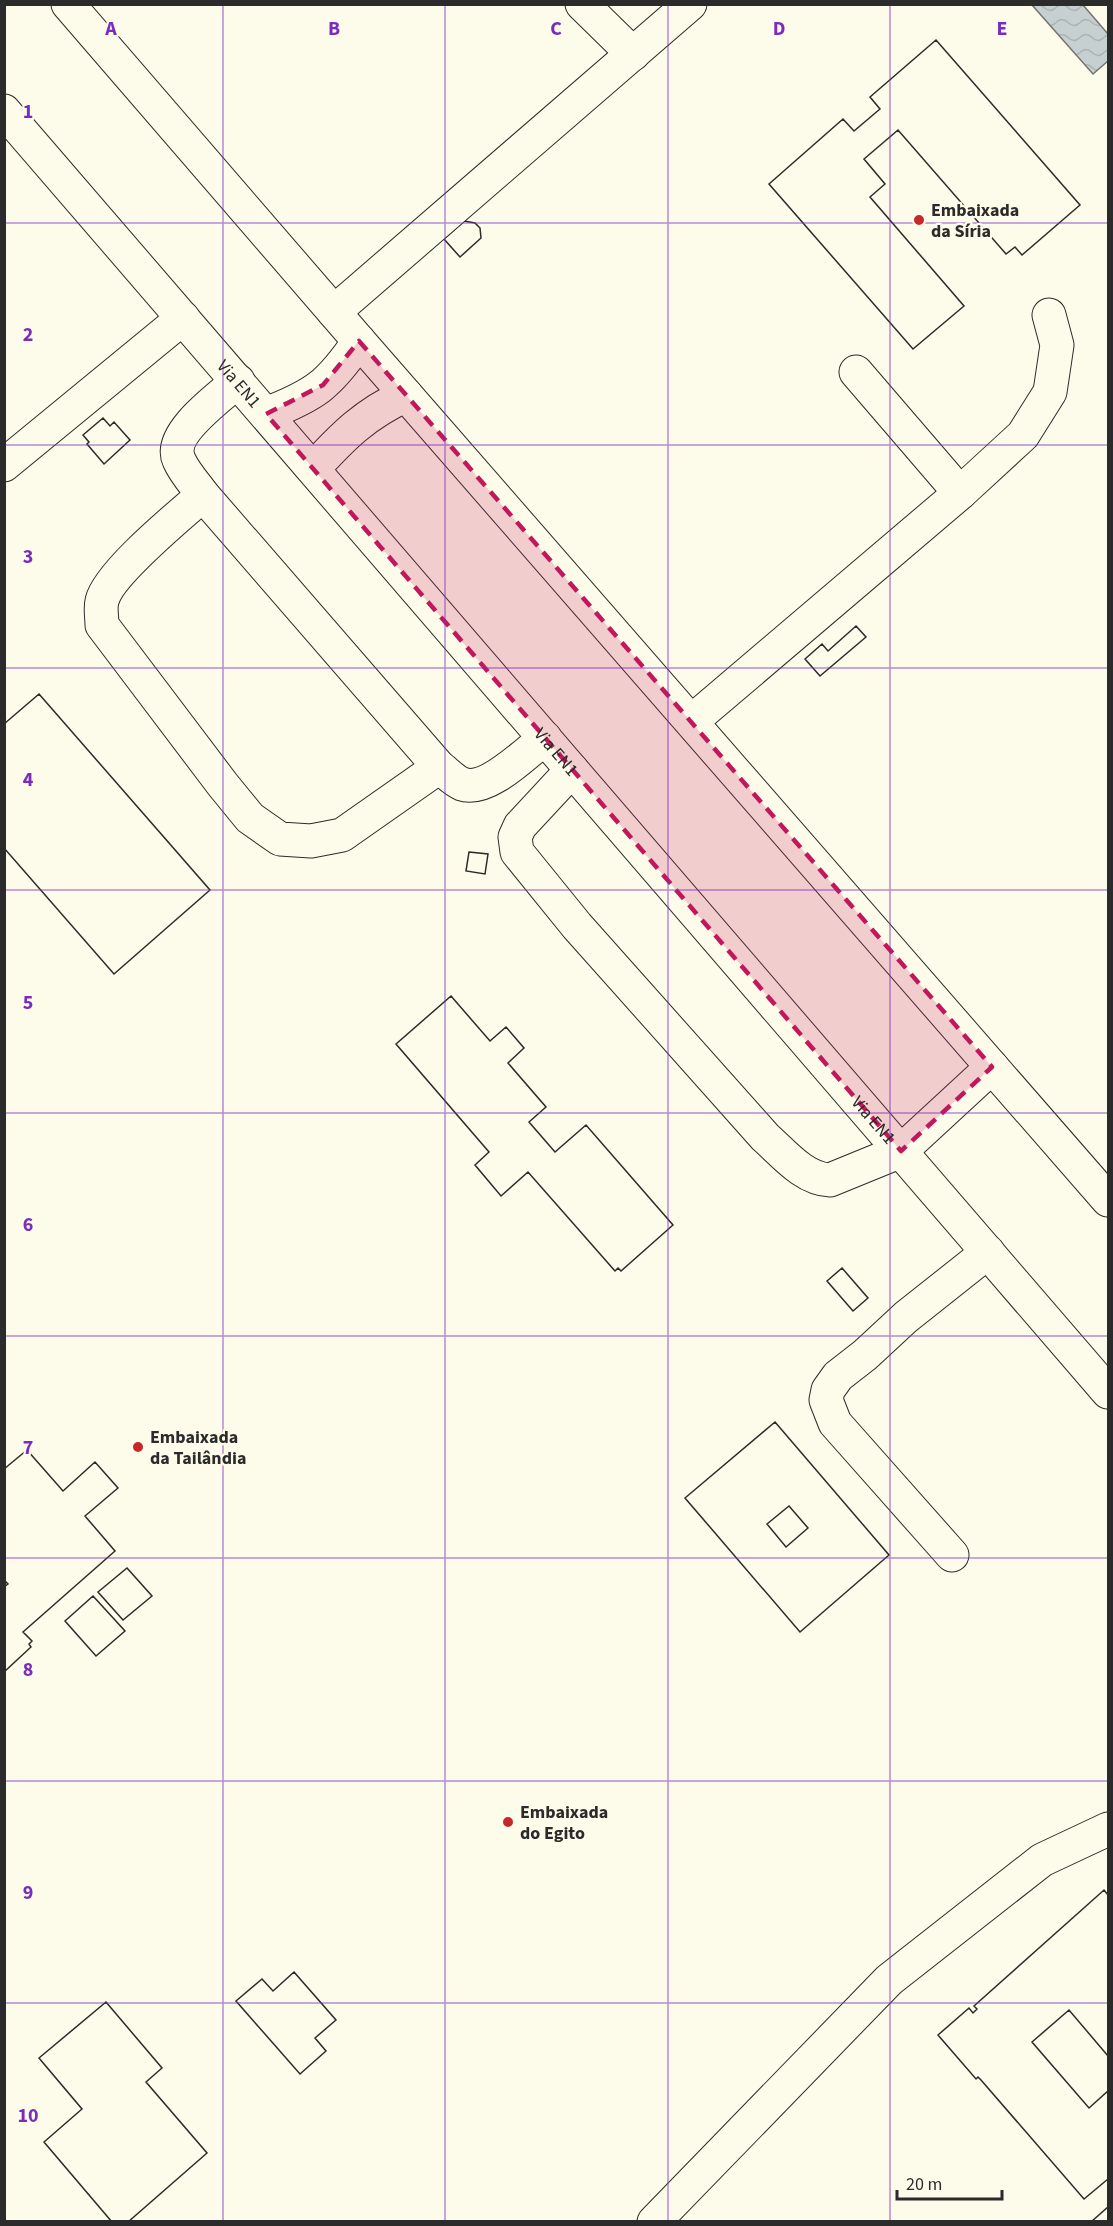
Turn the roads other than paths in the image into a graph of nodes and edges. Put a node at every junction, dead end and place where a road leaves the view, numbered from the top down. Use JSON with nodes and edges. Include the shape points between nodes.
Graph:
{"nodes":[{"id":1,"x":68,"y":4,"type":"edge"},
{"id":2,"x":690,"y":4,"type":"edge"},
{"id":3,"x":584,"y":6,"type":"edge"},
{"id":4,"x":633,"y":54,"type":"junction"},
{"id":5,"x":4,"y":111,"type":"edge"},
{"id":6,"x":334,"y":312,"type":"junction"},
{"id":7,"x":1049,"y":315,"type":"dead end"},
{"id":8,"x":183,"y":318,"type":"junction"},
{"id":9,"x":359,"y":341,"type":"junction"},
{"id":10,"x":856,"y":372,"type":"dead end"},
{"id":11,"x":238,"y":381,"type":"junction"},
{"id":12,"x":405,"y":395,"type":"junction"},
{"id":13,"x":266,"y":414,"type":"junction"},
{"id":14,"x":4,"y":465,"type":"edge"},
{"id":15,"x":313,"y":469,"type":"junction"},
{"id":16,"x":960,"y":493,"type":"junction"},
{"id":17,"x":203,"y":495,"type":"junction"},
{"id":18,"x":692,"y":721,"type":"junction"},
{"id":19,"x":545,"y":738,"type":"junction"},
{"id":20,"x":439,"y":767,"type":"junction"},
{"id":21,"x":572,"y":770,"type":"junction"},
{"id":22,"x":993,"y":1067,"type":"junction"},
{"id":23,"x":901,"y":1151,"type":"junction"},
{"id":24,"x":1108,"y":1200,"type":"edge"},
{"id":25,"x":988,"y":1252,"type":"junction"},
{"id":26,"x":1108,"y":1392,"type":"edge"},
{"id":27,"x":952,"y":1555,"type":"dead end"},
{"id":28,"x":1108,"y":1829,"type":"edge"},
{"id":29,"x":654,"y":2222,"type":"edge"}],
"edges":[{"from":1,"to":6,"type":"street"},
{"from":2,"to":4,"type":"street"},
{"from":3,"to":4,"type":"street"},
{"from":4,"to":6,"type":"street"},
{"from":5,"to":8,"type":"street","name":"Via EN1"},
{"from":6,"to":9,"type":"street"},
{"from":7,"to":16,"type":"street","via":[[1057,345],[1050,392],[1023,435]]},
{"from":8,"to":11,"type":"street","name":"Via EN1"},
{"from":8,"to":14,"type":"street"},
{"from":9,"to":12,"type":"street"},
{"from":9,"to":13,"type":"street","via":[[324,385],[299,401]]},
{"from":10,"to":16,"type":"street"},
{"from":11,"to":13,"type":"street","name":"Via EN1"},
{"from":11,"to":17,"type":"street","via":[[192,422],[177,447],[178,459]]},
{"from":12,"to":15,"type":"street","via":[[356,425]]},
{"from":12,"to":18,"type":"street"},
{"from":13,"to":15,"type":"street","name":"Via EN1"},
{"from":15,"to":19,"type":"street","name":"Via EN1"},
{"from":16,"to":18,"type":"street"},
{"from":17,"to":20,"type":"street"},
{"from":17,"to":20,"type":"street","via":[[120,571],[102,602],[102,624],[250,818],[280,839],[311,841],[342,835]]},
{"from":18,"to":22,"type":"street"},
{"from":19,"to":20,"type":"street","via":[[490,781],[462,784]]},
{"from":19,"to":21,"type":"street","name":"Via EN1"},
{"from":21,"to":23,"type":"street","name":"Via EN1"},
{"from":21,"to":23,"type":"street","via":[[530,813],[515,837],[517,852],[577,926],[765,1137],[817,1180],[830,1180]]},
{"from":22,"to":23,"type":"street"},
{"from":22,"to":24,"type":"street"},
{"from":23,"to":25,"type":"street","name":"Via EN1"},
{"from":25,"to":26,"type":"street","name":"Via EN1"},
{"from":25,"to":27,"type":"street","via":[[838,1376],[826,1400],[836,1423]]},
{"from":28,"to":29,"type":"street","via":[[1042,1860],[889,1980]]}]}
